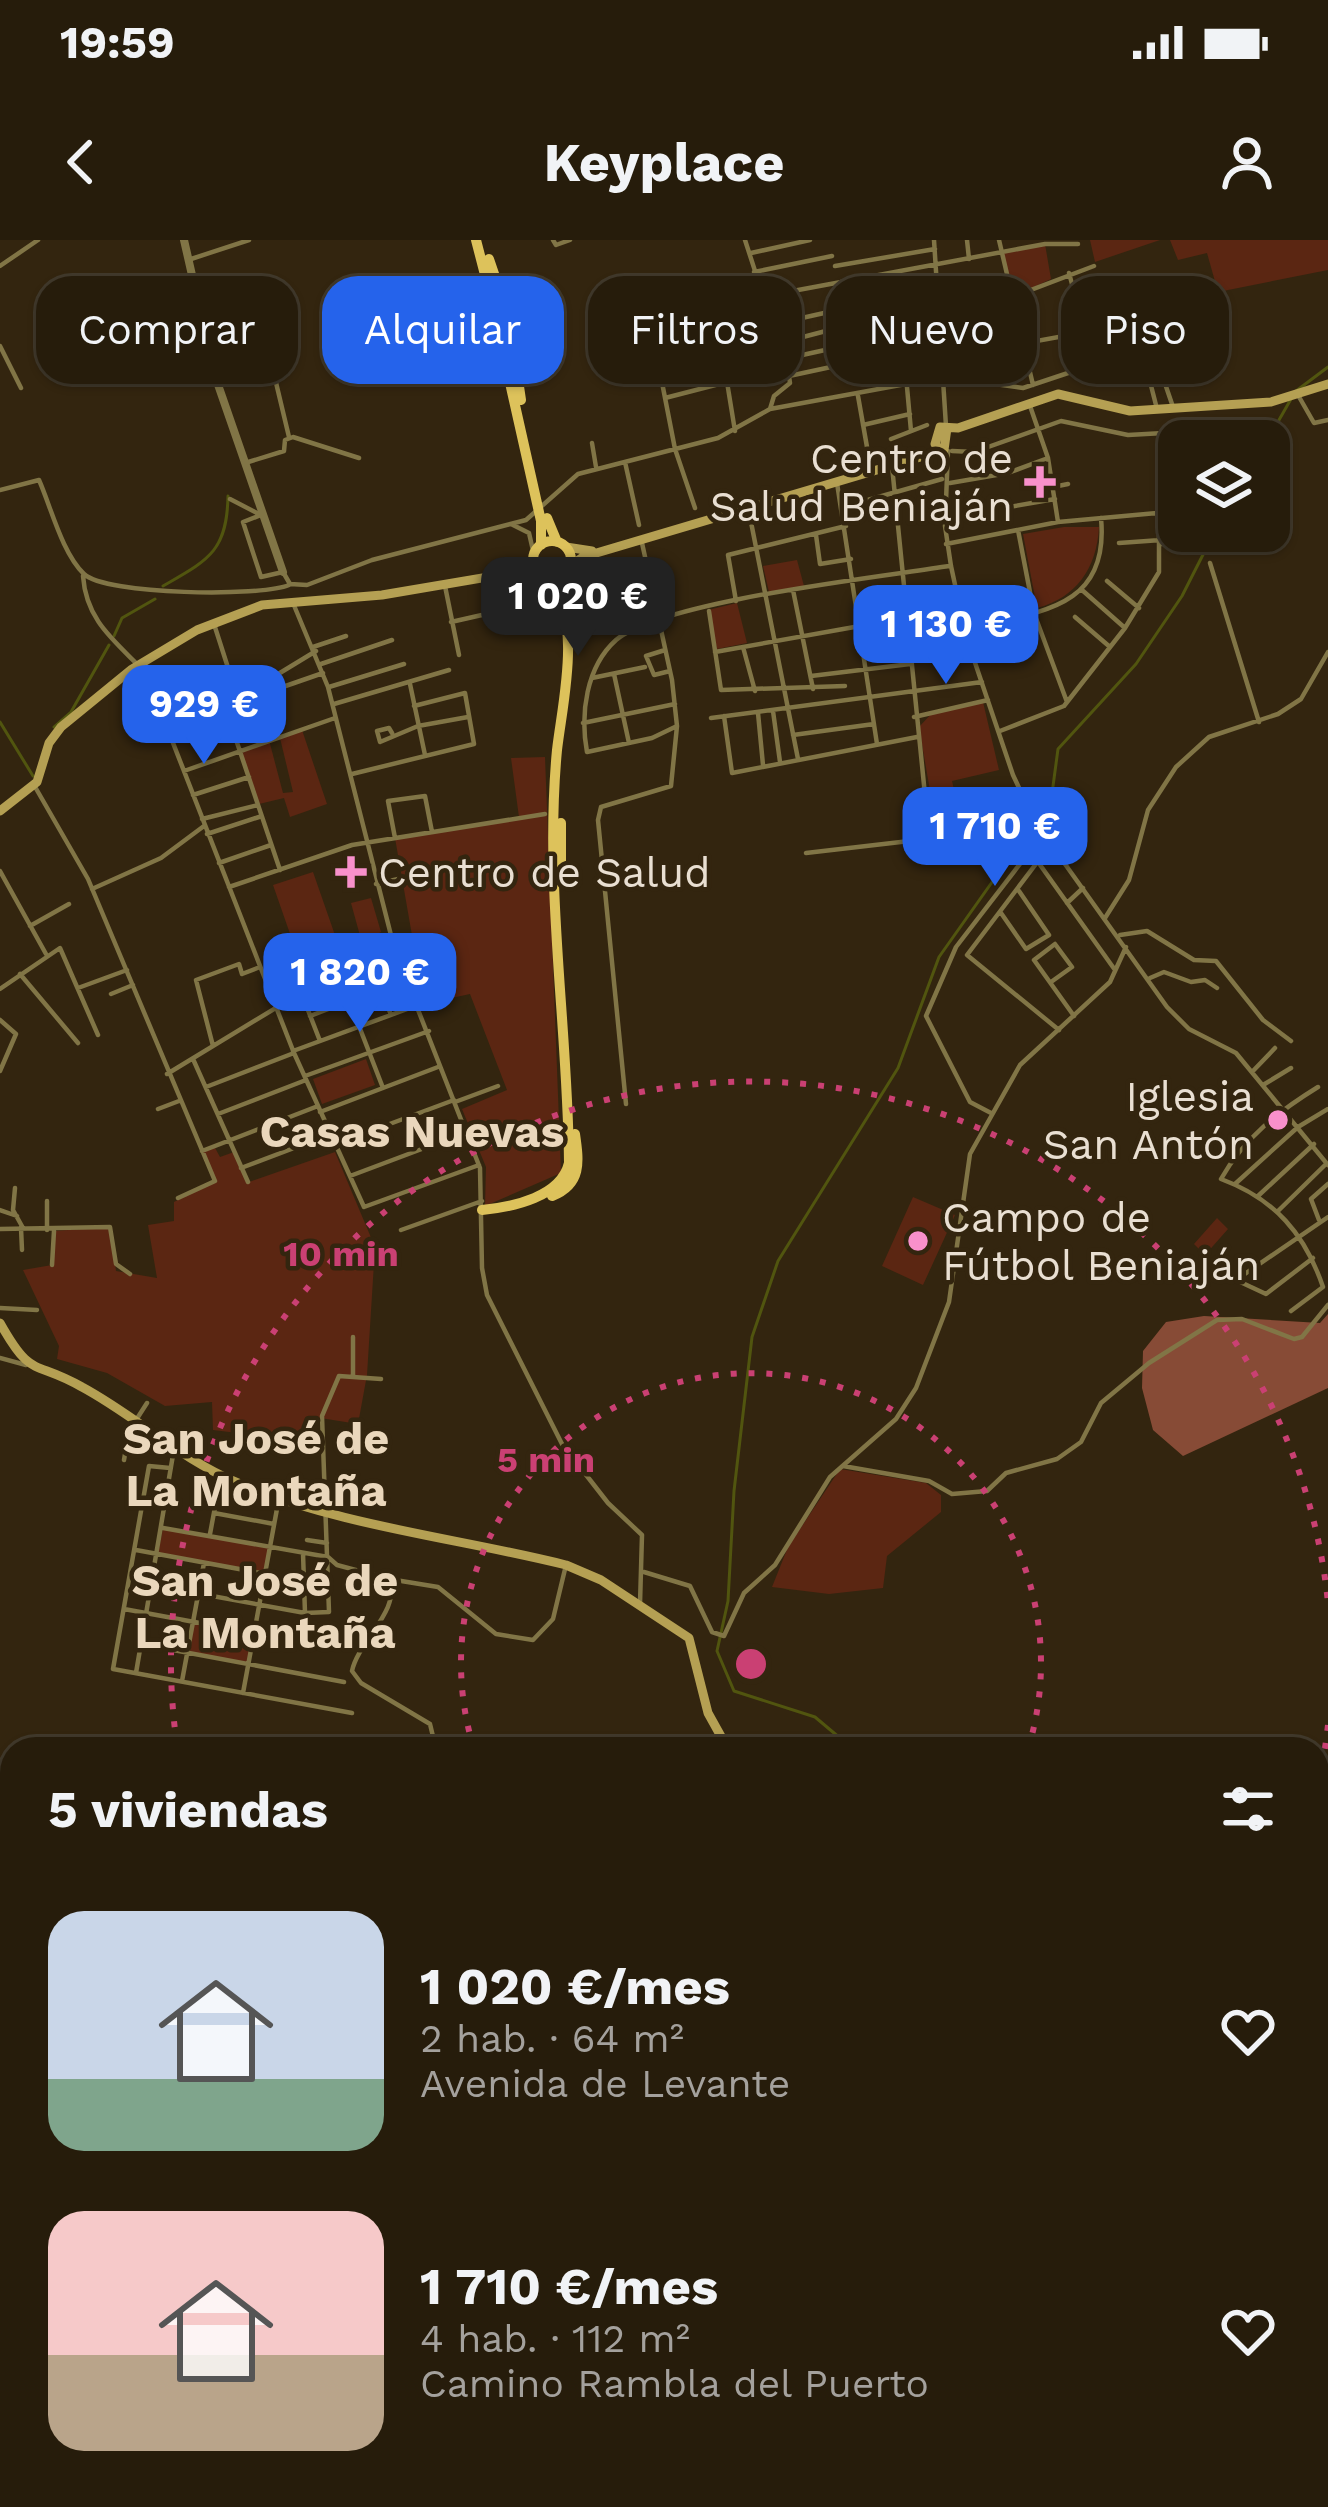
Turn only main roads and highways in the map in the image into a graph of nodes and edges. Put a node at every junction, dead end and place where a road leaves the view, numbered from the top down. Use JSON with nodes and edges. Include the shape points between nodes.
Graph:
{"nodes":[{"id":1,"x":480,"y":240,"type":"edge"},
{"id":2,"x":487,"y":276,"type":"edge"},
{"id":3,"x":494,"y":276,"type":"edge"},
{"id":4,"x":511,"y":384,"type":"edge"},
{"id":5,"x":520,"y":384,"type":"edge"},
{"id":6,"x":1328,"y":384,"type":"edge"},
{"id":7,"x":542,"y":509,"type":"junction"},
{"id":8,"x":561,"y":544,"type":"junction"},
{"id":9,"x":609,"y":552,"type":"junction"},
{"id":10,"x":536,"y":554,"type":"junction"},
{"id":11,"x":568,"y":570,"type":"junction"},
{"id":12,"x":517,"y":572,"type":"junction"},
{"id":13,"x":544,"y":577,"type":"junction"},
{"id":14,"x":0,"y":811,"type":"edge"},
{"id":15,"x":575,"y":1134,"type":"junction"},
{"id":16,"x":569,"y":1155,"type":"junction"},
{"id":17,"x":0,"y":1323,"type":"edge"},
{"id":18,"x":721,"y":1737,"type":"edge"}],
"edges":[{"from":1,"to":2,"type":"main road"},
{"from":1,"to":3,"type":"main road"},
{"from":4,"to":7,"type":"main road"},
{"from":5,"to":7,"type":"main road"},
{"from":6,"to":9,"type":"main road","via":[[1298,395],[1157,409],[1124,410],[1062,394],[944,438],[926,456]]},
{"from":7,"to":8,"type":"main road"},
{"from":7,"to":10,"type":"main road"},
{"from":8,"to":9,"type":"main road"},
{"from":8,"to":10,"type":"main road"},
{"from":8,"to":11,"type":"main road"},
{"from":9,"to":11,"type":"main road"},
{"from":10,"to":12,"type":"main road"},
{"from":10,"to":13,"type":"main road"},
{"from":11,"to":13,"type":"main road"},
{"from":11,"to":15,"type":"main road","via":[[574,647],[561,844]]},
{"from":12,"to":13,"type":"main road"},
{"from":12,"to":14,"type":"main road","via":[[257,606],[213,623],[140,664],[58,730],[34,784]]},
{"from":13,"to":16,"type":"main road","via":[[558,593],[567,647],[554,843]]},
{"from":15,"to":16,"type":"main road","via":[[577,1156]]},
{"from":15,"to":16,"type":"main road","via":[[579,1166],[569,1186],[482,1209],[554,1189]]},
{"from":17,"to":18,"type":"main road","via":[[26,1365],[80,1385],[221,1475],[325,1511],[566,1565],[640,1604],[692,1643]]}]}
